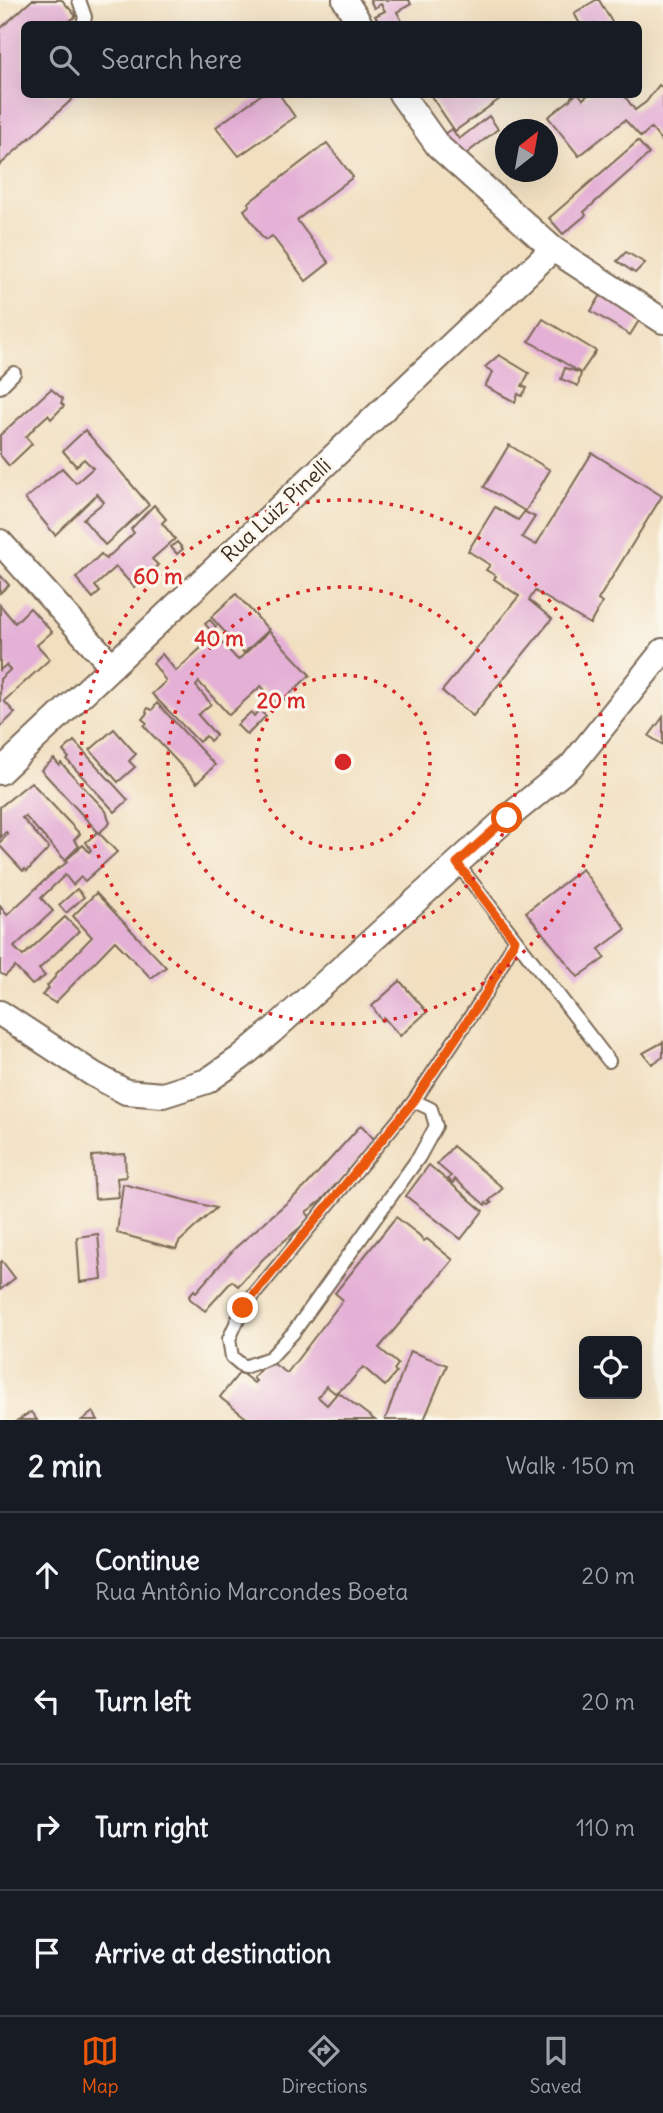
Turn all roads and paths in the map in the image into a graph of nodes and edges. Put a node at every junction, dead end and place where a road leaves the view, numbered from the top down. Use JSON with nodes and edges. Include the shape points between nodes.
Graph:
{"nodes":[{"id":1,"x":79,"y":0,"type":"edge"},
{"id":2,"x":345,"y":0,"type":"edge"},
{"id":3,"x":84,"y":21,"type":"edge"},
{"id":4,"x":358,"y":21,"type":"edge"},
{"id":5,"x":404,"y":98,"type":"edge"},
{"id":6,"x":553,"y":249,"type":"junction"},
{"id":7,"x":663,"y":321,"type":"edge"},
{"id":8,"x":14,"y":373,"type":"dead end"},
{"id":9,"x":0,"y":387,"type":"edge"},
{"id":10,"x":0,"y":542,"type":"edge"},
{"id":11,"x":663,"y":651,"type":"edge"},
{"id":12,"x":111,"y":666,"type":"junction"},
{"id":13,"x":0,"y":772,"type":"edge"},
{"id":14,"x":457,"y":863,"type":"junction"},
{"id":15,"x":515,"y":940,"type":"junction"},
{"id":16,"x":0,"y":1013,"type":"edge"},
{"id":17,"x":609,"y":1061,"type":"dead end"},
{"id":18,"x":414,"y":1101,"type":"junction"}],
"edges":[{"from":1,"to":3,"type":"lane"},
{"from":2,"to":4,"type":"street"},
{"from":5,"to":6,"type":"street","via":[[438,146]]},
{"from":6,"to":7,"type":"street"},
{"from":6,"to":12,"type":"street","name":"Rua Luiz Pinelli"},
{"from":8,"to":9,"type":"lane"},
{"from":10,"to":12,"type":"street"},
{"from":11,"to":14,"type":"street","via":[[572,765]]},
{"from":12,"to":13,"type":"street","name":"Rua Luiz Pinelli"},
{"from":14,"to":15,"type":"lane"},
{"from":14,"to":16,"type":"street","via":[[240,1058],[207,1081],[163,1096],[125,1092]]},
{"from":15,"to":17,"type":"lane"},
{"from":15,"to":18,"type":"lane","via":[[486,993]]},
{"from":18,"to":18,"type":"lane","via":[[243,1308],[229,1339],[232,1357],[244,1367],[270,1358],[293,1333],[419,1157],[436,1126],[431,1109]]}]}
